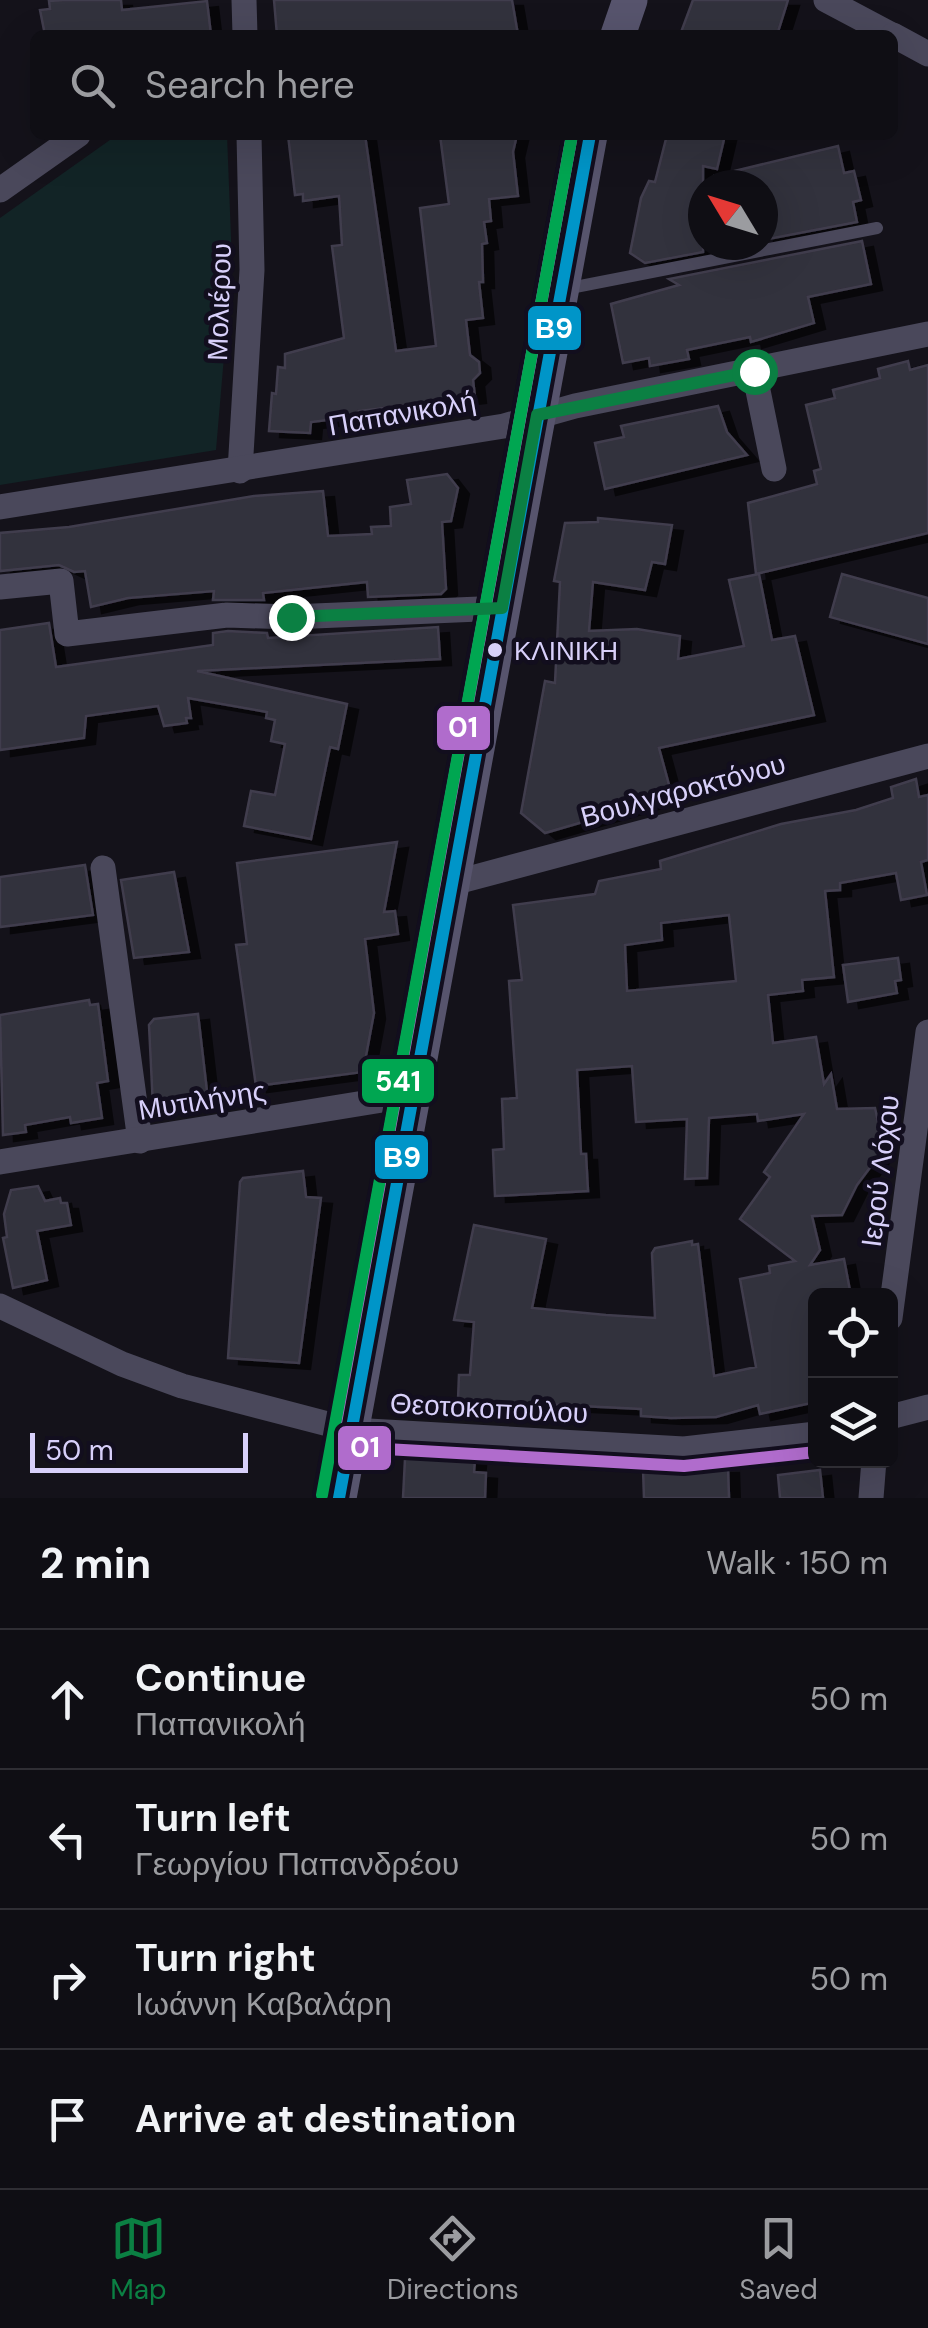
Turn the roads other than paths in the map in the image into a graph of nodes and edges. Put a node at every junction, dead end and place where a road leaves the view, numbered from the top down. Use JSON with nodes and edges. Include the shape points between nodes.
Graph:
{"nodes":[{"id":1,"x":244,"y":0,"type":"edge"},
{"id":2,"x":630,"y":0,"type":"edge"},
{"id":3,"x":826,"y":0,"type":"edge"},
{"id":4,"x":244,"y":30,"type":"edge"},
{"id":5,"x":620,"y":30,"type":"edge"},
{"id":6,"x":883,"y":30,"type":"edge"},
{"id":7,"x":898,"y":38,"type":"edge"},
{"id":8,"x":928,"y":54,"type":"edge"},
{"id":9,"x":71,"y":140,"type":"edge"},
{"id":10,"x":249,"y":140,"type":"edge"},
{"id":11,"x":589,"y":140,"type":"edge"},
{"id":12,"x":0,"y":190,"type":"edge"},
{"id":13,"x":877,"y":228,"type":"dead end"},
{"id":14,"x":558,"y":290,"type":"junction"},
{"id":15,"x":928,"y":334,"type":"edge"},
{"id":16,"x":754,"y":371,"type":"junction"},
{"id":17,"x":537,"y":415,"type":"junction"},
{"id":18,"x":774,"y":469,"type":"dead end"},
{"id":19,"x":240,"y":471,"type":"junction"},
{"id":20,"x":0,"y":507,"type":"edge"},
{"id":21,"x":0,"y":587,"type":"edge"},
{"id":22,"x":502,"y":608,"type":"junction"},
{"id":23,"x":928,"y":756,"type":"edge"},
{"id":24,"x":103,"y":868,"type":"dead end"},
{"id":25,"x":453,"y":882,"type":"junction"},
{"id":26,"x":928,"y":1032,"type":"edge"},
{"id":27,"x":926,"y":1064,"type":"edge"},
{"id":28,"x":413,"y":1095,"type":"junction"},
{"id":29,"x":140,"y":1141,"type":"junction"},
{"id":30,"x":0,"y":1162,"type":"edge"},
{"id":31,"x":894,"y":1288,"type":"edge"},
{"id":32,"x":0,"y":1306,"type":"edge"},
{"id":33,"x":928,"y":1407,"type":"edge"},
{"id":34,"x":898,"y":1415,"type":"edge"},
{"id":35,"x":350,"y":1430,"type":"junction"},
{"id":36,"x":808,"y":1435,"type":"edge"},
{"id":37,"x":873,"y":1468,"type":"edge"},
{"id":38,"x":339,"y":1498,"type":"edge"},
{"id":39,"x":871,"y":1498,"type":"edge"}],
"edges":[{"from":1,"to":4,"type":"street"},
{"from":2,"to":5,"type":"main road"},
{"from":3,"to":6,"type":"street"},
{"from":7,"to":8,"type":"street"},
{"from":9,"to":12,"type":"street"},
{"from":10,"to":19,"type":"street","name":"Μολιέρου","via":[[252,270]]},
{"from":11,"to":14,"type":"main road"},
{"from":13,"to":14,"type":"lane"},
{"from":14,"to":17,"type":"main road"},
{"from":15,"to":16,"type":"street","name":"Παπανικολή"},
{"from":16,"to":17,"type":"street","name":"Παπανικολή"},
{"from":16,"to":18,"type":"street"},
{"from":17,"to":19,"type":"street","name":"Παπανικολή"},
{"from":17,"to":22,"type":"main road"},
{"from":19,"to":20,"type":"street","name":"Παπανικολή"},
{"from":21,"to":22,"type":"street","via":[[61,581],[67,634],[227,615]]},
{"from":22,"to":25,"type":"main road"},
{"from":23,"to":25,"type":"street","name":"Βουλγαροκτόνου"},
{"from":24,"to":29,"type":"street"},
{"from":25,"to":28,"type":"main road"},
{"from":26,"to":27,"type":"street","name":"Ιερού Λόχου"},
{"from":27,"to":31,"type":"street","name":"Ιερού Λόχου"},
{"from":28,"to":29,"type":"street","name":"Μυτιλήνης"},
{"from":28,"to":35,"type":"main road"},
{"from":29,"to":30,"type":"street","name":"Μυτιλήνης"},
{"from":32,"to":35,"type":"street","name":"Θεοτοκοπούλου","via":[[182,1386]]},
{"from":33,"to":34,"type":"street"},
{"from":35,"to":36,"type":"street","name":"Θεοτοκοπούλου","via":[[684,1449]]},
{"from":35,"to":38,"type":"main road"},
{"from":37,"to":39,"type":"street"}]}
